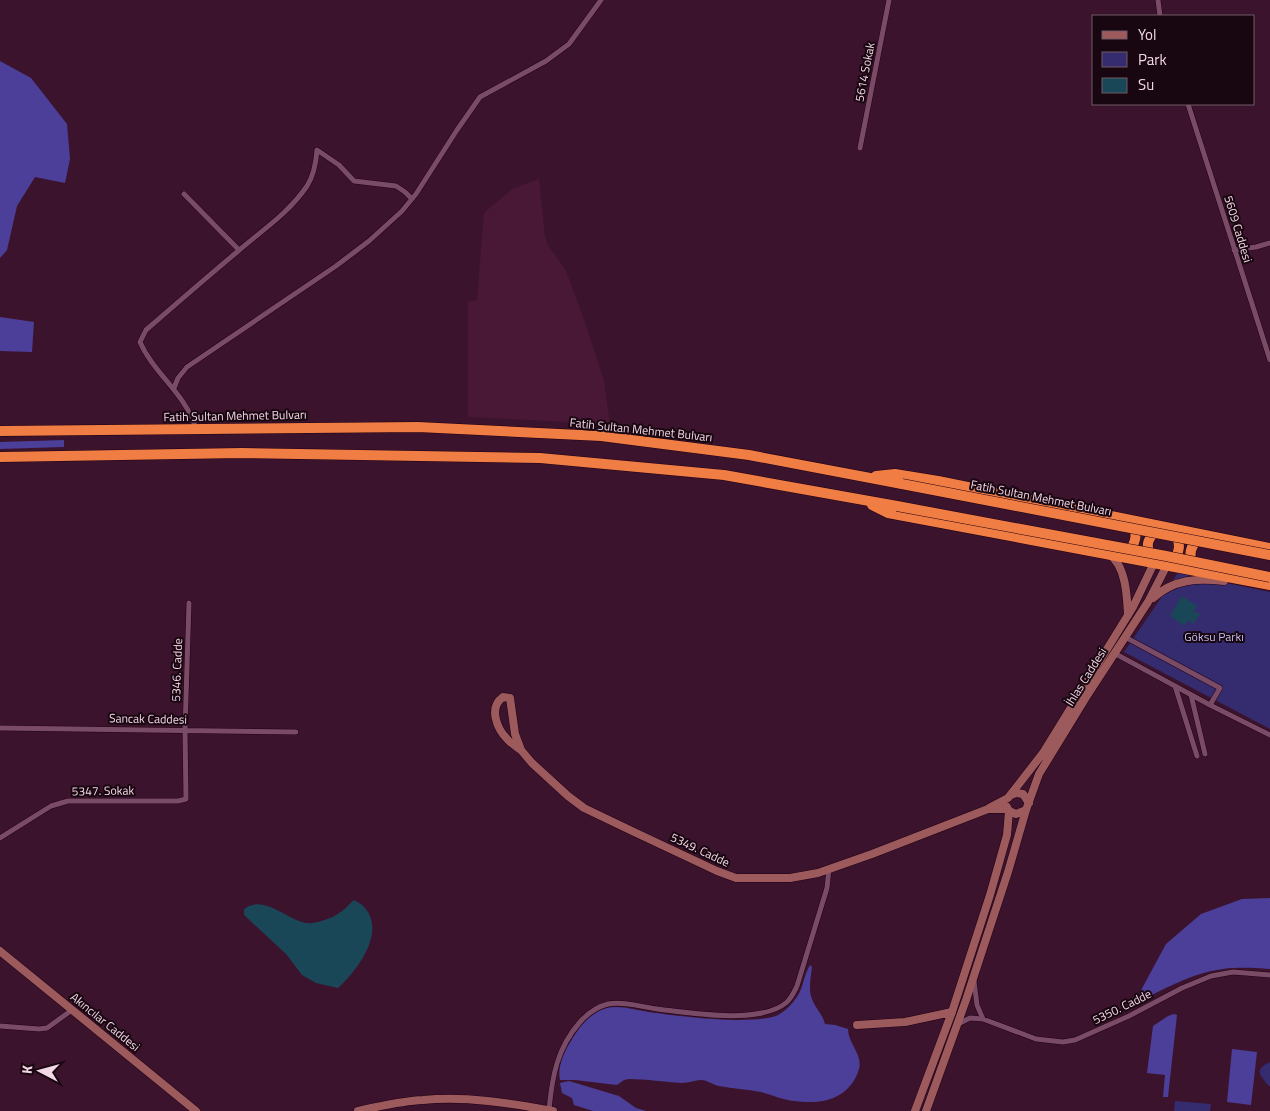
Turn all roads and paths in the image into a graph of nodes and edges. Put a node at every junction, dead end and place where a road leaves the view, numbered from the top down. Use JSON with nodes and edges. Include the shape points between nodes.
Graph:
{"nodes":[{"id":1,"x":601,"y":0,"type":"edge"},
{"id":2,"x":889,"y":0,"type":"edge"},
{"id":3,"x":1158,"y":0,"type":"edge"},
{"id":4,"x":1160,"y":15,"type":"edge"},
{"id":5,"x":1188,"y":105,"type":"edge"},
{"id":6,"x":860,"y":148,"type":"dead end"},
{"id":7,"x":184,"y":194,"type":"dead end"},
{"id":8,"x":412,"y":200,"type":"junction"},
{"id":9,"x":1270,"y":243,"type":"edge"},
{"id":10,"x":239,"y":250,"type":"junction"},
{"id":11,"x":1234,"y":250,"type":"junction"},
{"id":12,"x":1270,"y":360,"type":"edge"},
{"id":13,"x":174,"y":388,"type":"junction"},
{"id":14,"x":197,"y":429,"type":"junction"},
{"id":15,"x":0,"y":432,"type":"edge"},
{"id":16,"x":0,"y":457,"type":"edge"},
{"id":17,"x":866,"y":477,"type":"junction"},
{"id":18,"x":861,"y":500,"type":"junction"},
{"id":19,"x":1128,"y":519,"type":"junction"},
{"id":20,"x":1162,"y":527,"type":"junction"},
{"id":21,"x":1175,"y":529,"type":"junction"},
{"id":22,"x":1206,"y":535,"type":"junction"},
{"id":23,"x":1270,"y":548,"type":"edge"},
{"id":24,"x":1114,"y":555,"type":"junction"},
{"id":25,"x":1270,"y":555,"type":"edge"},
{"id":26,"x":1154,"y":563,"type":"junction"},
{"id":27,"x":1167,"y":565,"type":"junction"},
{"id":28,"x":1198,"y":571,"type":"junction"},
{"id":29,"x":1270,"y":577,"type":"edge"},
{"id":30,"x":1270,"y":585,"type":"edge"},
{"id":31,"x":1148,"y":602,"type":"junction"},
{"id":32,"x":189,"y":603,"type":"dead end"},
{"id":33,"x":1128,"y":615,"type":"junction"},
{"id":34,"x":1125,"y":637,"type":"junction"},
{"id":35,"x":1114,"y":653,"type":"junction"},
{"id":36,"x":1175,"y":686,"type":"junction"},
{"id":37,"x":1190,"y":695,"type":"junction"},
{"id":38,"x":1210,"y":705,"type":"junction"},
{"id":39,"x":0,"y":728,"type":"edge"},
{"id":40,"x":185,"y":730,"type":"junction"},
{"id":41,"x":296,"y":732,"type":"dead end"},
{"id":42,"x":1270,"y":735,"type":"edge"},
{"id":43,"x":521,"y":750,"type":"junction"},
{"id":44,"x":1205,"y":754,"type":"dead end"},
{"id":45,"x":1197,"y":756,"type":"dead end"},
{"id":46,"x":1009,"y":797,"type":"junction"},
{"id":47,"x":186,"y":798,"type":"joint"},
{"id":48,"x":1027,"y":807,"type":"junction"},
{"id":49,"x":988,"y":809,"type":"junction"},
{"id":50,"x":1009,"y":810,"type":"junction"},
{"id":51,"x":0,"y":838,"type":"edge"},
{"id":52,"x":829,"y":869,"type":"junction"},
{"id":53,"x":0,"y":951,"type":"edge"},
{"id":54,"x":1270,"y":975,"type":"edge"},
{"id":55,"x":973,"y":978,"type":"junction"},
{"id":56,"x":72,"y":1010,"type":"junction"},
{"id":57,"x":952,"y":1012,"type":"junction"},
{"id":58,"x":983,"y":1019,"type":"junction"},
{"id":59,"x":857,"y":1025,"type":"dead end"},
{"id":60,"x":0,"y":1026,"type":"edge"},
{"id":61,"x":957,"y":1026,"type":"junction"},
{"id":62,"x":196,"y":1111,"type":"edge"},
{"id":63,"x":358,"y":1111,"type":"edge"},
{"id":64,"x":551,"y":1111,"type":"edge"},
{"id":65,"x":914,"y":1111,"type":"edge"},
{"id":66,"x":926,"y":1111,"type":"edge"}],
"edges":[{"from":1,"to":8,"type":"street","via":[[569,44],[480,97]]},
{"from":2,"to":6,"type":"street","name":"5614 Sokak"},
{"from":3,"to":4,"type":"street"},
{"from":5,"to":11,"type":"street","name":"5609 Caddesi"},
{"from":7,"to":10,"type":"street"},
{"from":8,"to":10,"type":"street","via":[[396,186],[354,181],[339,165],[317,150],[312,177],[296,200],[267,230]]},
{"from":8,"to":13,"type":"street","via":[[369,241],[336,266],[188,367]]},
{"from":9,"to":11,"type":"street"},
{"from":10,"to":13,"type":"street","via":[[146,330],[140,342],[144,352]]},
{"from":11,"to":12,"type":"street","name":"5609 Caddesi"},
{"from":13,"to":14,"type":"street","via":[[193,416]]},
{"from":14,"to":15,"type":"highway","name":"Fatih Sultan Mehmet Bulvarı"},
{"from":14,"to":17,"type":"highway","name":"Fatih Sultan Mehmet Bulvarı","via":[[418,427],[601,436],[749,454]]},
{"from":16,"to":18,"type":"highway","via":[[242,453],[540,458],[724,475]]},
{"from":17,"to":19,"type":"highway","via":[[895,474],[921,478]]},
{"from":17,"to":25,"type":"highway","name":"Fatih Sultan Mehmet Bulvarı","bridge":true},
{"from":18,"to":24,"type":"highway","via":[[888,513]]},
{"from":18,"to":29,"type":"highway","bridge":true},
{"from":19,"to":20,"type":"highway"},
{"from":19,"to":24,"type":"highway","via":[[1135,529],[1135,541],[1130,550]]},
{"from":20,"to":21,"type":"highway"},
{"from":20,"to":26,"type":"highway","via":[[1151,535],[1147,545]]},
{"from":21,"to":22,"type":"highway"},
{"from":21,"to":27,"type":"highway","via":[[1180,550]]},
{"from":22,"to":23,"type":"highway"},
{"from":22,"to":28,"type":"highway","via":[[1196,540],[1190,550],[1191,562]]},
{"from":24,"to":26,"type":"highway"},
{"from":24,"to":33,"type":"main road","via":[[1127,599]]},
{"from":26,"to":27,"type":"highway"},
{"from":26,"to":33,"type":"main road","name":"İhlas Caddesi"},
{"from":27,"to":28,"type":"highway"},
{"from":27,"to":31,"type":"main road","name":"İhlas Caddesi"},
{"from":28,"to":30,"type":"highway"},
{"from":30,"to":31,"type":"main road","via":[[1192,580],[1164,588]]},
{"from":31,"to":34,"type":"main road","name":"İhlas Caddesi"},
{"from":32,"to":40,"type":"street","name":"5346. Cadde"},
{"from":33,"to":46,"type":"main road","name":"İhlas Caddesi","via":[[1043,752]]},
{"from":34,"to":35,"type":"main road","name":"İhlas Caddesi"},
{"from":34,"to":38,"type":"street","via":[[1220,688]]},
{"from":35,"to":36,"type":"street"},
{"from":35,"to":48,"type":"main road","name":"İhlas Caddesi","via":[[1043,768]]},
{"from":36,"to":37,"type":"street"},
{"from":36,"to":45,"type":"street"},
{"from":37,"to":38,"type":"street"},
{"from":37,"to":44,"type":"street"},
{"from":38,"to":42,"type":"street"},
{"from":39,"to":40,"type":"street","name":"Sancak Caddesi"},
{"from":40,"to":41,"type":"street","name":"Sancak Caddesi"},
{"from":40,"to":47,"type":"street","name":"5346. Cadde"},
{"from":43,"to":43,"type":"main road","name":"5349. Cadde","via":[[515,734],[510,698],[503,697],[495,708],[497,723],[508,740]]},
{"from":43,"to":52,"type":"main road","name":"5349. Cadde","via":[[541,772],[584,808],[725,875],[747,879],[790,878]]},
{"from":46,"to":48,"type":"main road","via":[[1020,793],[1025,796]]},
{"from":46,"to":49,"type":"main road"},
{"from":46,"to":50,"type":"main road","via":[[1006,805]]},
{"from":47,"to":51,"type":"street","name":"5347. Sokak","via":[[178,801],[68,801],[51,806]]},
{"from":48,"to":50,"type":"main road","via":[[1016,814]]},
{"from":48,"to":55,"type":"main road","name":"İhlas Caddesi"},
{"from":49,"to":50,"type":"main road","name":"5349. Cadde"},
{"from":49,"to":52,"type":"main road","name":"5349. Cadde"},
{"from":50,"to":57,"type":"main road","via":[[1001,860]]},
{"from":52,"to":64,"type":"street","via":[[827,888],[797,986],[788,1002],[774,1010],[746,1016],[622,1004],[600,1006],[585,1016],[562,1046],[551,1082]]},
{"from":53,"to":56,"type":"main road","name":"Akıncılar Caddesi"},
{"from":54,"to":58,"type":"street","name":"5350. Cadde","via":[[1233,972],[1211,976],[1091,1034],[1069,1041],[1036,1039]]},
{"from":55,"to":58,"type":"street","via":[[977,1005]]},
{"from":55,"to":61,"type":"main road","name":"İhlas Caddesi"},
{"from":56,"to":60,"type":"street","via":[[47,1028]]},
{"from":56,"to":62,"type":"main road","name":"Akıncılar Caddesi"},
{"from":57,"to":59,"type":"main road","via":[[905,1022]]},
{"from":57,"to":65,"type":"main road"},
{"from":58,"to":61,"type":"street","via":[[970,1018]]},
{"from":61,"to":66,"type":"main road","name":"İhlas Caddesi"},
{"from":63,"to":64,"type":"main road","via":[[423,1100],[469,1100],[504,1102]]}]}
